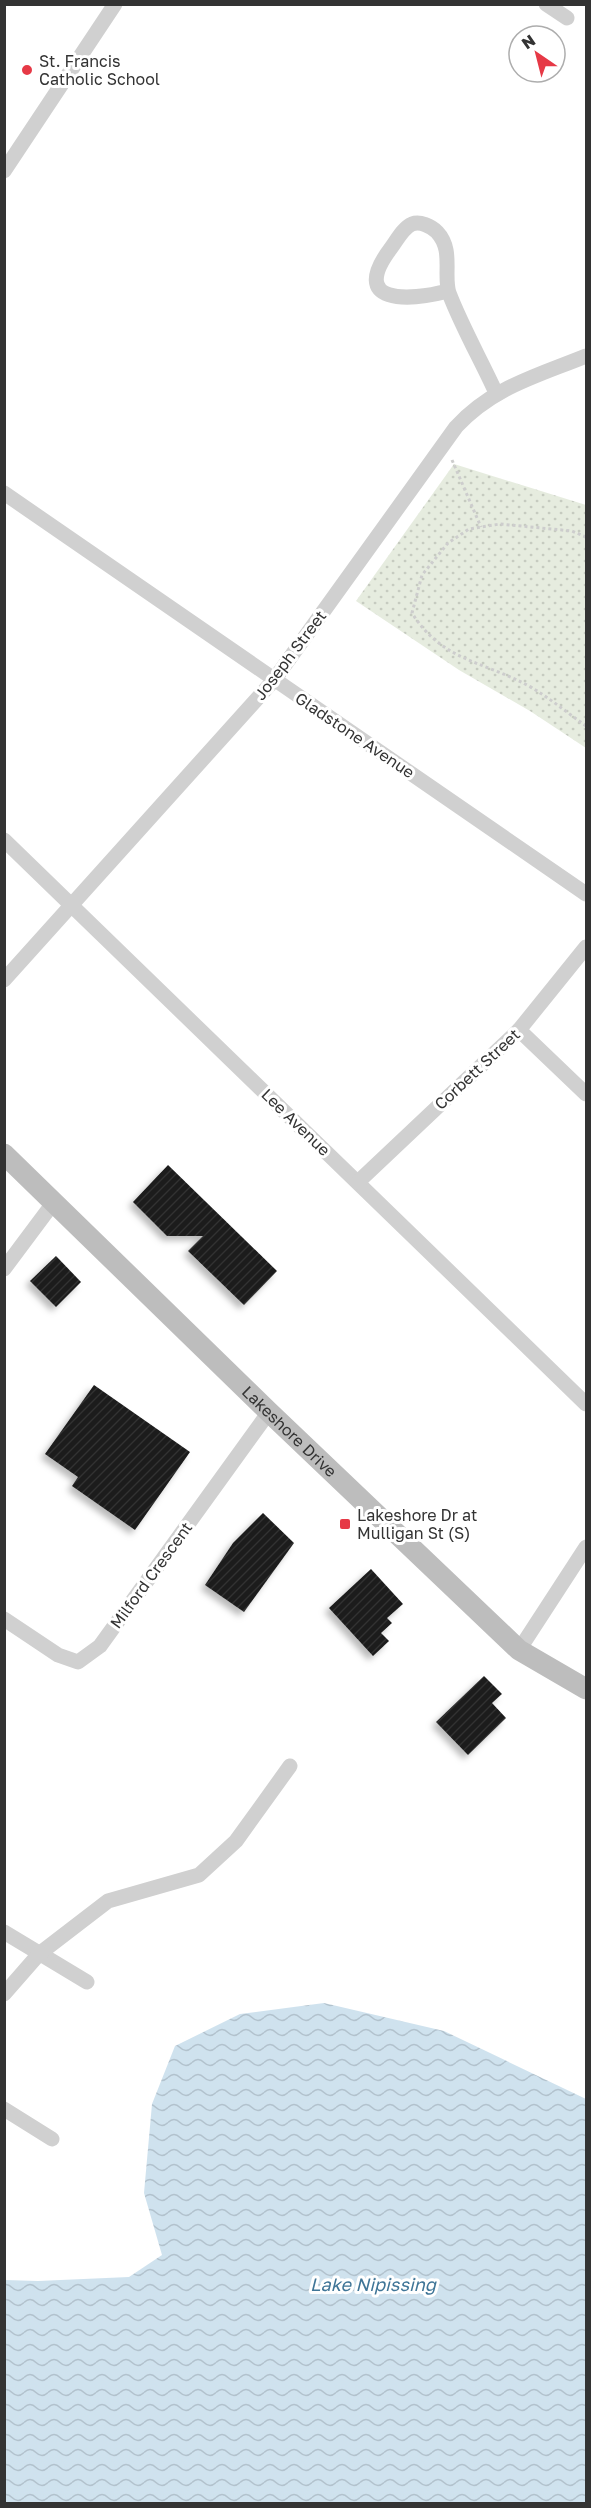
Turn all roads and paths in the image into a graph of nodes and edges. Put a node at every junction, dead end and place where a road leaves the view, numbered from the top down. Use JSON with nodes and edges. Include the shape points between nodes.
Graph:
{"nodes":[{"id":1,"x":115,"y":4,"type":"edge"},
{"id":2,"x":546,"y":4,"type":"edge"},
{"id":3,"x":567,"y":18,"type":"dead end"},
{"id":4,"x":4,"y":171,"type":"edge"},
{"id":5,"x":448,"y":291,"type":"junction"},
{"id":6,"x":586,"y":356,"type":"edge"},
{"id":7,"x":496,"y":393,"type":"junction"},
{"id":8,"x":445,"y":443,"type":"junction"},
{"id":9,"x":4,"y":493,"type":"edge"},
{"id":10,"x":481,"y":527,"type":"junction"},
{"id":11,"x":586,"y":537,"type":"edge"},
{"id":12,"x":274,"y":680,"type":"junction"},
{"id":13,"x":586,"y":726,"type":"edge"},
{"id":14,"x":4,"y":840,"type":"edge"},
{"id":15,"x":586,"y":894,"type":"edge"},
{"id":16,"x":71,"y":905,"type":"junction"},
{"id":17,"x":586,"y":947,"type":"edge"},
{"id":18,"x":4,"y":980,"type":"edge"},
{"id":19,"x":519,"y":1030,"type":"junction"},
{"id":20,"x":586,"y":1094,"type":"edge"},
{"id":21,"x":4,"y":1155,"type":"edge"},
{"id":22,"x":357,"y":1182,"type":"junction"},
{"id":23,"x":54,"y":1202,"type":"junction"},
{"id":24,"x":4,"y":1269,"type":"edge"},
{"id":25,"x":586,"y":1404,"type":"edge"},
{"id":26,"x":269,"y":1412,"type":"junction"},
{"id":27,"x":586,"y":1547,"type":"edge"},
{"id":28,"x":4,"y":1619,"type":"edge"},
{"id":29,"x":519,"y":1650,"type":"junction"},
{"id":30,"x":586,"y":1689,"type":"edge"},
{"id":31,"x":290,"y":1766,"type":"dead end"},
{"id":32,"x":4,"y":1932,"type":"edge"},
{"id":33,"x":39,"y":1954,"type":"junction"},
{"id":34,"x":87,"y":1982,"type":"dead end"},
{"id":35,"x":4,"y":1994,"type":"edge"},
{"id":36,"x":4,"y":2109,"type":"edge"},
{"id":37,"x":52,"y":2139,"type":"dead end"}],
"edges":[{"from":1,"to":4,"type":"street"},
{"from":2,"to":3,"type":"street"},
{"from":5,"to":5,"type":"street","via":[[449,267],[443,241],[426,224],[406,227],[378,264],[376,284],[392,296],[428,296]]},
{"from":5,"to":7,"type":"street"},
{"from":6,"to":7,"type":"street","name":"Joseph Street"},
{"from":7,"to":8,"type":"street","name":"Joseph Street","via":[[471,411]]},
{"from":8,"to":10,"type":"path"},
{"from":8,"to":12,"type":"street","name":"Joseph Street"},
{"from":9,"to":12,"type":"street","name":"Gladstone Avenue"},
{"from":10,"to":11,"type":"path","via":[[572,531]]},
{"from":10,"to":13,"type":"path","via":[[469,529],[448,543],[422,575],[412,613],[422,629],[450,652],[534,689]]},
{"from":12,"to":15,"type":"street","name":"Gladstone Avenue"},
{"from":12,"to":16,"type":"street","name":"Joseph Street"},
{"from":14,"to":16,"type":"street","name":"Lee Avenue"},
{"from":16,"to":18,"type":"street","name":"Joseph Street"},
{"from":16,"to":22,"type":"street","name":"Lee Avenue"},
{"from":17,"to":19,"type":"street","name":"Corbett Street"},
{"from":19,"to":20,"type":"street"},
{"from":19,"to":22,"type":"street","name":"Corbett Street"},
{"from":21,"to":23,"type":"main road","name":"Lakeshore Drive"},
{"from":22,"to":25,"type":"street","name":"Lee Avenue"},
{"from":23,"to":24,"type":"street"},
{"from":23,"to":26,"type":"main road","name":"Lakeshore Drive"},
{"from":26,"to":28,"type":"street","name":"Milford Crescent","via":[[100,1646],[78,1662],[58,1655]]},
{"from":26,"to":29,"type":"main road","name":"Lakeshore Drive"},
{"from":27,"to":29,"type":"street"},
{"from":29,"to":30,"type":"main road","name":"Lakeshore Drive"},
{"from":31,"to":33,"type":"street","via":[[236,1841],[199,1875],[108,1901]]},
{"from":32,"to":33,"type":"street"},
{"from":33,"to":34,"type":"street"},
{"from":33,"to":35,"type":"street"},
{"from":36,"to":37,"type":"street"}]}
